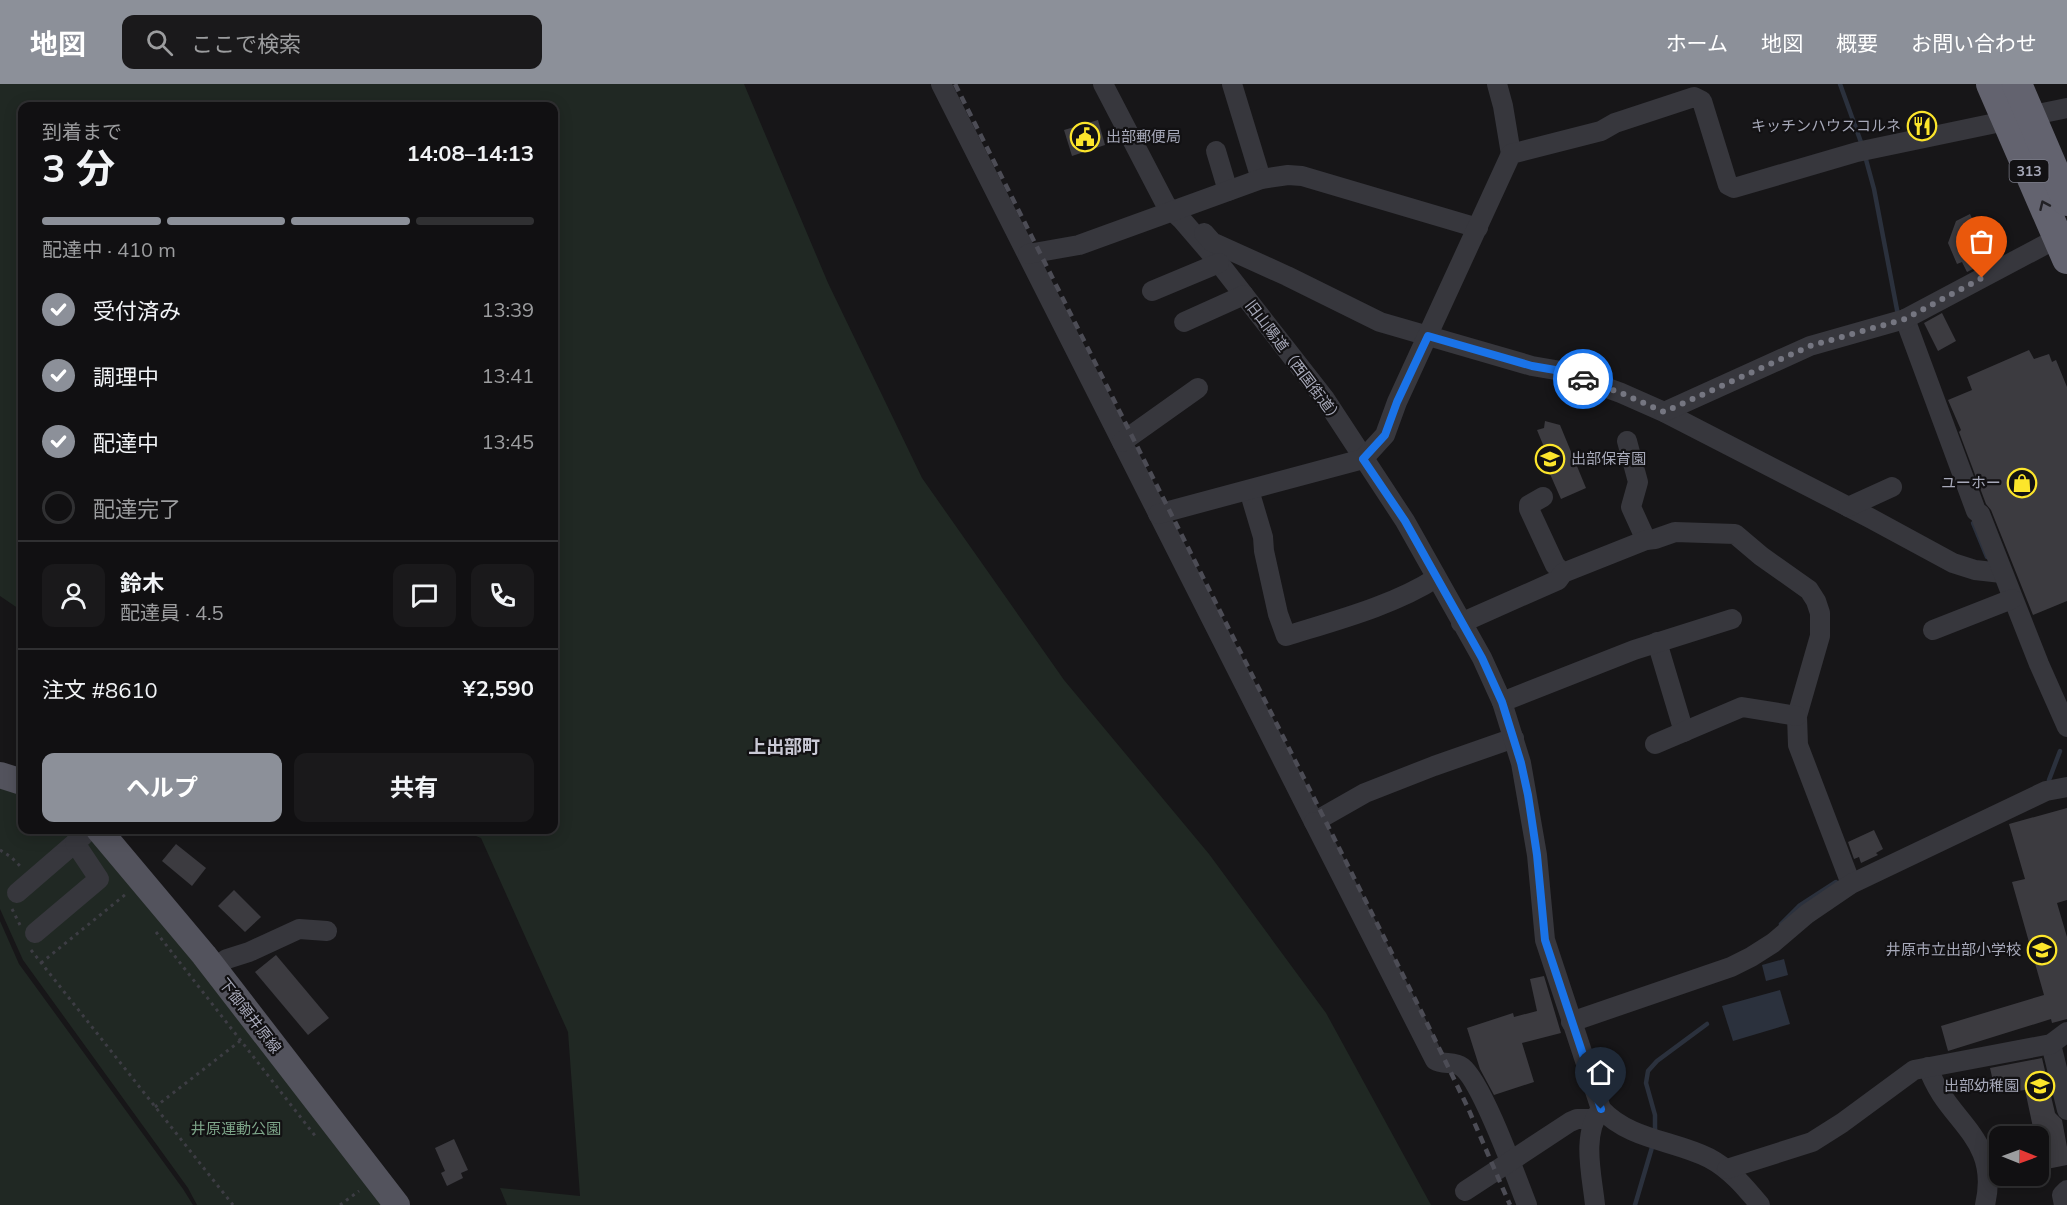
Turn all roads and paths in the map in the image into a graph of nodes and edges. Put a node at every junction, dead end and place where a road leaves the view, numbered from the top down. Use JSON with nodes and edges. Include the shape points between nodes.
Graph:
{"nodes":[{"id":1,"x":941,"y":84,"type":"edge"},
{"id":2,"x":1103,"y":84,"type":"edge"},
{"id":3,"x":1232,"y":84,"type":"edge"},
{"id":4,"x":1497,"y":84,"type":"edge"},
{"id":5,"x":1991,"y":84,"type":"edge"},
{"id":6,"x":2018,"y":84,"type":"edge"},
{"id":7,"x":2067,"y":108,"type":"edge"},
{"id":8,"x":2019,"y":117,"type":"junction"},
{"id":9,"x":1216,"y":151,"type":"dead end"},
{"id":10,"x":1510,"y":154,"type":"junction"},
{"id":11,"x":1261,"y":179,"type":"junction"},
{"id":12,"x":1228,"y":191,"type":"junction"},
{"id":13,"x":2067,"y":201,"type":"edge"},
{"id":14,"x":1173,"y":212,"type":"junction"},
{"id":15,"x":1478,"y":228,"type":"junction"},
{"id":16,"x":2064,"y":243,"type":"edge"},
{"id":17,"x":1028,"y":254,"type":"junction"},
{"id":18,"x":1219,"y":263,"type":"junction"},
{"id":19,"x":1152,"y":291,"type":"dead end"},
{"id":20,"x":1244,"y":295,"type":"junction"},
{"id":21,"x":1901,"y":320,"type":"junction"},
{"id":22,"x":1184,"y":322,"type":"dead end"},
{"id":23,"x":1428,"y":336,"type":"junction"},
{"id":24,"x":1198,"y":388,"type":"dead end"},
{"id":25,"x":1664,"y":412,"type":"junction"},
{"id":26,"x":1122,"y":441,"type":"junction"},
{"id":27,"x":1627,"y":441,"type":"dead end"},
{"id":28,"x":1363,"y":459,"type":"junction"},
{"id":29,"x":1892,"y":487,"type":"dead end"},
{"id":30,"x":1249,"y":490,"type":"junction"},
{"id":31,"x":1543,"y":497,"type":"dead end"},
{"id":32,"x":1848,"y":507,"type":"junction"},
{"id":33,"x":1158,"y":514,"type":"junction"},
{"id":34,"x":1646,"y":540,"type":"junction"},
{"id":35,"x":1563,"y":573,"type":"junction"},
{"id":36,"x":2002,"y":573,"type":"junction"},
{"id":37,"x":1436,"y":578,"type":"junction"},
{"id":38,"x":2012,"y":599,"type":"junction"},
{"id":39,"x":1732,"y":619,"type":"dead end"},
{"id":40,"x":1461,"y":624,"type":"junction"},
{"id":41,"x":1933,"y":630,"type":"dead end"},
{"id":42,"x":1656,"y":642,"type":"junction"},
{"id":43,"x":1502,"y":702,"type":"junction"},
{"id":44,"x":1797,"y":716,"type":"junction"},
{"id":45,"x":2067,"y":727,"type":"edge"},
{"id":46,"x":1684,"y":732,"type":"junction"},
{"id":47,"x":1514,"y":738,"type":"junction"},
{"id":48,"x":1655,"y":744,"type":"dead end"},
{"id":49,"x":0,"y":775,"type":"edge"},
{"id":50,"x":18,"y":781,"type":"edge"},
{"id":51,"x":2067,"y":787,"type":"edge"},
{"id":52,"x":1314,"y":822,"type":"junction"},
{"id":53,"x":87,"y":834,"type":"edge"},
{"id":54,"x":0,"y":850,"type":"edge"},
{"id":55,"x":13,"y":871,"type":"dead end"},
{"id":56,"x":1851,"y":884,"type":"junction"},
{"id":57,"x":126,"y":894,"type":"dead end"},
{"id":58,"x":14,"y":898,"type":"joint"},
{"id":59,"x":154,"y":930,"type":"dead end"},
{"id":60,"x":327,"y":931,"type":"dead end"},
{"id":61,"x":29,"y":937,"type":"junction"},
{"id":62,"x":41,"y":963,"type":"junction"},
{"id":63,"x":213,"y":968,"type":"junction"},
{"id":64,"x":1571,"y":1023,"type":"junction"},
{"id":65,"x":2059,"y":1038,"type":"edge"},
{"id":66,"x":240,"y":1041,"type":"junction"},
{"id":67,"x":1928,"y":1067,"type":"junction"},
{"id":68,"x":155,"y":1107,"type":"junction"},
{"id":69,"x":2067,"y":1110,"type":"edge"},
{"id":70,"x":1597,"y":1114,"type":"junction"},
{"id":71,"x":322,"y":1144,"type":"dead end"},
{"id":72,"x":1510,"y":1161,"type":"junction"},
{"id":73,"x":1727,"y":1168,"type":"junction"},
{"id":74,"x":2067,"y":1190,"type":"edge"},
{"id":75,"x":1465,"y":1191,"type":"dead end"},
{"id":76,"x":364,"y":1198,"type":"dead end"},
{"id":77,"x":233,"y":1205,"type":"edge"},
{"id":78,"x":340,"y":1205,"type":"edge"},
{"id":79,"x":397,"y":1205,"type":"edge"},
{"id":80,"x":1527,"y":1205,"type":"edge"},
{"id":81,"x":1595,"y":1205,"type":"edge"},
{"id":82,"x":1760,"y":1205,"type":"edge"},
{"id":83,"x":1985,"y":1205,"type":"edge"},
{"id":84,"x":2064,"y":1205,"type":"edge"}],
"edges":[{"from":1,"to":17,"type":"street"},
{"from":2,"to":14,"type":"street","name":"旧山陽道（西国街道）"},
{"from":3,"to":11,"type":"street"},
{"from":4,"to":10,"type":"street"},
{"from":5,"to":8,"type":"highway","number":"313"},
{"from":6,"to":8,"type":"highway","number":"313"},
{"from":7,"to":8,"type":"street"},
{"from":8,"to":10,"type":"street","via":[[1863,150],[1734,188],[1728,185],[1702,101],[1694,97],[1601,131]]},
{"from":8,"to":13,"type":"highway","number":"313"},
{"from":16,"to":8,"type":"highway","number":"313","one_way":true},
{"from":9,"to":12,"type":"street"},
{"from":10,"to":15,"type":"street"},
{"from":11,"to":12,"type":"street"},
{"from":11,"to":15,"type":"street","via":[[1302,176]]},
{"from":12,"to":14,"type":"street"},
{"from":14,"to":17,"type":"street","via":[[1079,245]]},
{"from":14,"to":18,"type":"street","name":"旧山陽道（西国街道）"},
{"from":14,"to":23,"type":"street","via":[[1191,218],[1212,242],[1380,322]]},
{"from":15,"to":23,"type":"street"},
{"from":16,"to":21,"type":"street"},
{"from":17,"to":26,"type":"street"},
{"from":18,"to":19,"type":"street"},
{"from":18,"to":20,"type":"street","name":"旧山陽道（西国街道）"},
{"from":20,"to":22,"type":"street"},
{"from":20,"to":28,"type":"street","name":"旧山陽道（西国街道）","via":[[1325,399]]},
{"from":21,"to":25,"type":"street","via":[[1810,346]]},
{"from":21,"to":36,"type":"street"},
{"from":23,"to":25,"type":"street","via":[[1561,371]]},
{"from":23,"to":28,"type":"street","via":[[1385,435]]},
{"from":24,"to":26,"type":"street"},
{"from":25,"to":32,"type":"street"},
{"from":26,"to":33,"type":"street"},
{"from":27,"to":34,"type":"street","via":[[1638,482],[1631,507]]},
{"from":28,"to":30,"type":"street"},
{"from":28,"to":37,"type":"street","name":"旧山陽道（西国街道）","via":[[1405,521]]},
{"from":29,"to":32,"type":"street"},
{"from":30,"to":33,"type":"street"},
{"from":30,"to":37,"type":"street","via":[[1286,636],[1358,614]]},
{"from":31,"to":35,"type":"street","via":[[1529,505],[1529,509],[1555,565]]},
{"from":32,"to":36,"type":"street","via":[[1953,563]]},
{"from":33,"to":52,"type":"street"},
{"from":34,"to":35,"type":"street"},
{"from":34,"to":44,"type":"street","via":[[1675,532],[1735,534],[1809,590],[1818,607],[1821,626]]},
{"from":35,"to":40,"type":"street","via":[[1558,580]]},
{"from":36,"to":38,"type":"street"},
{"from":37,"to":40,"type":"street","name":"旧山陽道（西国街道）"},
{"from":38,"to":41,"type":"street"},
{"from":38,"to":45,"type":"street"},
{"from":39,"to":42,"type":"street"},
{"from":40,"to":43,"type":"street","name":"旧山陽道（西国街道）"},
{"from":42,"to":43,"type":"street"},
{"from":42,"to":46,"type":"street"},
{"from":43,"to":47,"type":"street","name":"旧山陽道（西国街道）"},
{"from":44,"to":46,"type":"street","via":[[1742,707]]},
{"from":44,"to":56,"type":"street","via":[[1798,745]]},
{"from":46,"to":48,"type":"street"},
{"from":47,"to":52,"type":"street","via":[[1365,793]]},
{"from":47,"to":64,"type":"street","name":"旧山陽道（西国街道）","via":[[1531,815],[1545,940]]},
{"from":49,"to":50,"type":"main road"},
{"from":51,"to":56,"type":"street","via":[[2046,791]]},
{"from":52,"to":72,"type":"street","via":[[1435,1060],[1458,1064],[1469,1074]]},
{"from":53,"to":58,"type":"street"},
{"from":53,"to":61,"type":"street","via":[[99,879]]},
{"from":53,"to":63,"type":"main road","name":"下御領井原線"},
{"from":54,"to":55,"type":"path","via":[[20,866]]},
{"from":56,"to":64,"type":"street","via":[[1773,943],[1731,967]]},
{"from":57,"to":62,"type":"path"},
{"from":58,"to":61,"type":"path"},
{"from":59,"to":66,"type":"path"},
{"from":60,"to":63,"type":"street","via":[[299,929]]},
{"from":61,"to":62,"type":"path","via":[[33,954]]},
{"from":62,"to":68,"type":"path"},
{"from":63,"to":79,"type":"main road","name":"下御領井原線"},
{"from":64,"to":70,"type":"street","name":"旧山陽道（西国街道）"},
{"from":65,"to":67,"type":"street"},
{"from":65,"to":69,"type":"street"},
{"from":66,"to":68,"type":"path"},
{"from":66,"to":71,"type":"path"},
{"from":67,"to":73,"type":"street","via":[[1914,1070],[1812,1142]]},
{"from":67,"to":83,"type":"street","via":[[1934,1084],[1969,1130],[1986,1163],[1989,1179]]},
{"from":68,"to":77,"type":"path"},
{"from":70,"to":72,"type":"street","via":[[1570,1122]]},
{"from":70,"to":73,"type":"street"},
{"from":70,"to":81,"type":"street","via":[[1590,1134]]},
{"from":72,"to":75,"type":"street"},
{"from":72,"to":80,"type":"street"},
{"from":73,"to":82,"type":"street"},
{"from":74,"to":84,"type":"street","via":[[2062,1195]]},
{"from":76,"to":78,"type":"path","via":[[358,1191]]}]}
